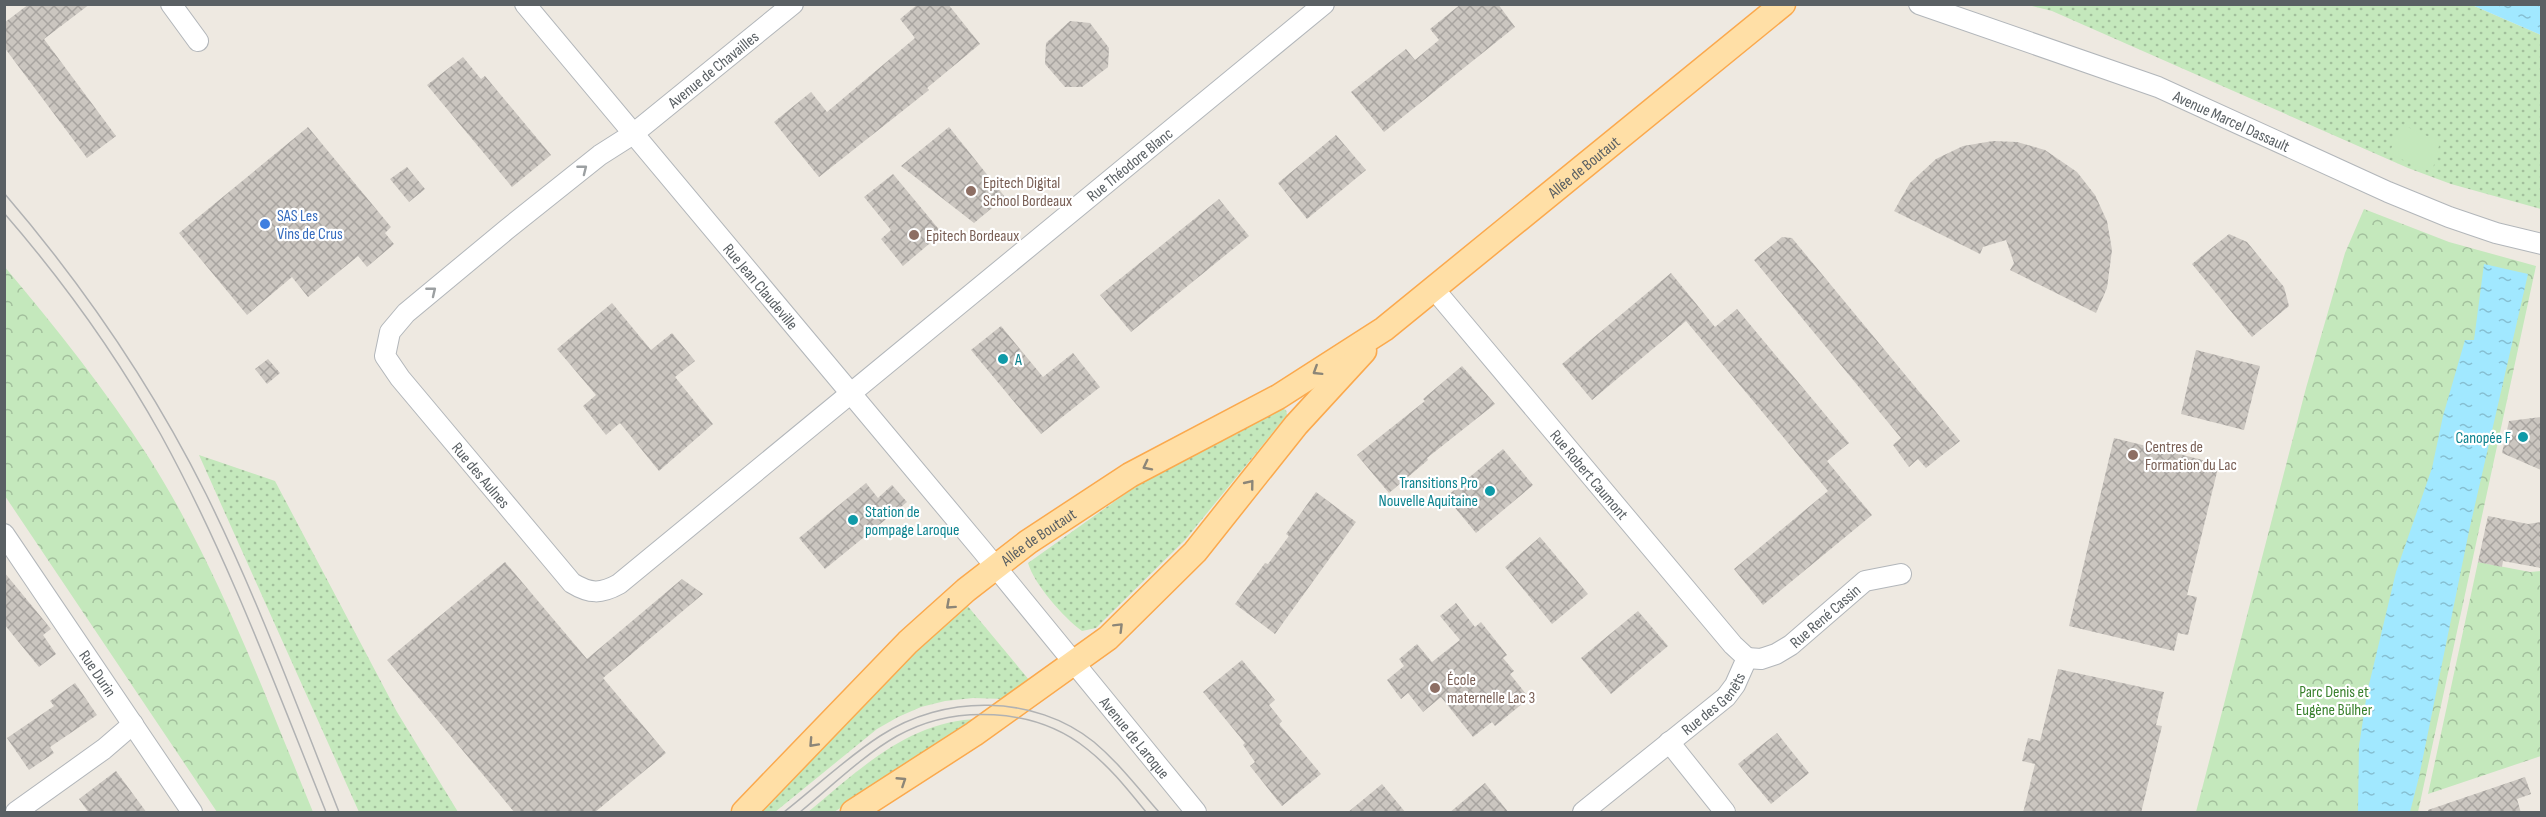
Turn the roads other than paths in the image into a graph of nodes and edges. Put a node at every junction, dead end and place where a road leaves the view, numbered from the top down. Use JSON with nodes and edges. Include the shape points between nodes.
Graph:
{"nodes":[{"id":1,"x":171,"y":4,"type":"edge"},
{"id":2,"x":525,"y":4,"type":"edge"},
{"id":3,"x":793,"y":4,"type":"edge"},
{"id":4,"x":1324,"y":4,"type":"edge"},
{"id":5,"x":1783,"y":4,"type":"edge"},
{"id":6,"x":1919,"y":4,"type":"edge"},
{"id":7,"x":198,"y":41,"type":"dead end"},
{"id":8,"x":633,"y":134,"type":"junction"},
{"id":9,"x":2541,"y":244,"type":"edge"},
{"id":10,"x":1434,"y":289,"type":"junction"},
{"id":11,"x":1384,"y":329,"type":"junction"},
{"id":12,"x":850,"y":395,"type":"junction"},
{"id":13,"x":4,"y":534,"type":"edge"},
{"id":14,"x":995,"y":568,"type":"junction"},
{"id":15,"x":1901,"y":574,"type":"dead end"},
{"id":16,"x":1747,"y":658,"type":"junction"},
{"id":17,"x":1074,"y":664,"type":"junction"},
{"id":18,"x":133,"y":724,"type":"junction"},
{"id":19,"x":1669,"y":742,"type":"junction"},
{"id":20,"x":16,"y":813,"type":"edge"},
{"id":21,"x":192,"y":813,"type":"edge"},
{"id":22,"x":744,"y":813,"type":"edge"},
{"id":23,"x":853,"y":813,"type":"edge"},
{"id":24,"x":1196,"y":813,"type":"edge"},
{"id":25,"x":1583,"y":813,"type":"edge"},
{"id":26,"x":1725,"y":813,"type":"edge"}],
"edges":[{"from":1,"to":7,"type":"street"},
{"from":2,"to":8,"type":"street","name":"Rue Jean Claudeville"},
{"from":3,"to":8,"type":"street","name":"Avenue de Chavailles"},
{"from":4,"to":12,"type":"street","name":"Rue Théodore Blanc"},
{"from":5,"to":10,"type":"main road","name":"Allée de Boutaut"},
{"from":6,"to":9,"type":"street","name":"Avenue Marcel Dassault","via":[[2158,87],[2388,192],[2496,233]]},
{"from":8,"to":12,"type":"street","name":"Rue Jean Claudeville"},
{"from":12,"to":8,"type":"street","name":"Rue des Aulnes","one_way":true,"via":[[620,584],[605,591],[588,592],[572,583],[400,378],[385,356],[390,332],[406,313],[600,155]]},
{"from":10,"to":11,"type":"main road","name":"Allée de Boutaut"},
{"from":10,"to":16,"type":"street","name":"Rue Robert Caumont","via":[[1657,558]]},
{"from":11,"to":14,"type":"main road","name":"Allée de Boutaut","one_way":true,"via":[[1269,402],[1130,475]]},
{"from":17,"to":11,"type":"main road","name":"Allée de Boutaut","one_way":true,"via":[[1108,638],[1195,552],[1296,424]]},
{"from":12,"to":14,"type":"street","name":"Rue Jean Claudeville"},
{"from":13,"to":18,"type":"street","name":"Rue Durin"},
{"from":14,"to":17,"type":"street","name":"Avenue de Laroque"},
{"from":14,"to":22,"type":"main road","name":"Allée de Boutaut","one_way":true,"via":[[908,642]]},
{"from":15,"to":16,"type":"street","name":"Rue René Cassin","via":[[1865,581],[1791,645],[1768,656]]},
{"from":16,"to":19,"type":"street","name":"Rue des Genêts","via":[[1725,697]]},
{"from":23,"to":17,"type":"main road","name":"Allée de Boutaut","one_way":true},
{"from":17,"to":24,"type":"street","name":"Avenue de Laroque"},
{"from":18,"to":20,"type":"street"},
{"from":18,"to":21,"type":"street","name":"Rue Durin"},
{"from":19,"to":25,"type":"street","name":"Rue des Genêts"},
{"from":19,"to":26,"type":"street","name":"Rue des Genêts"}]}
